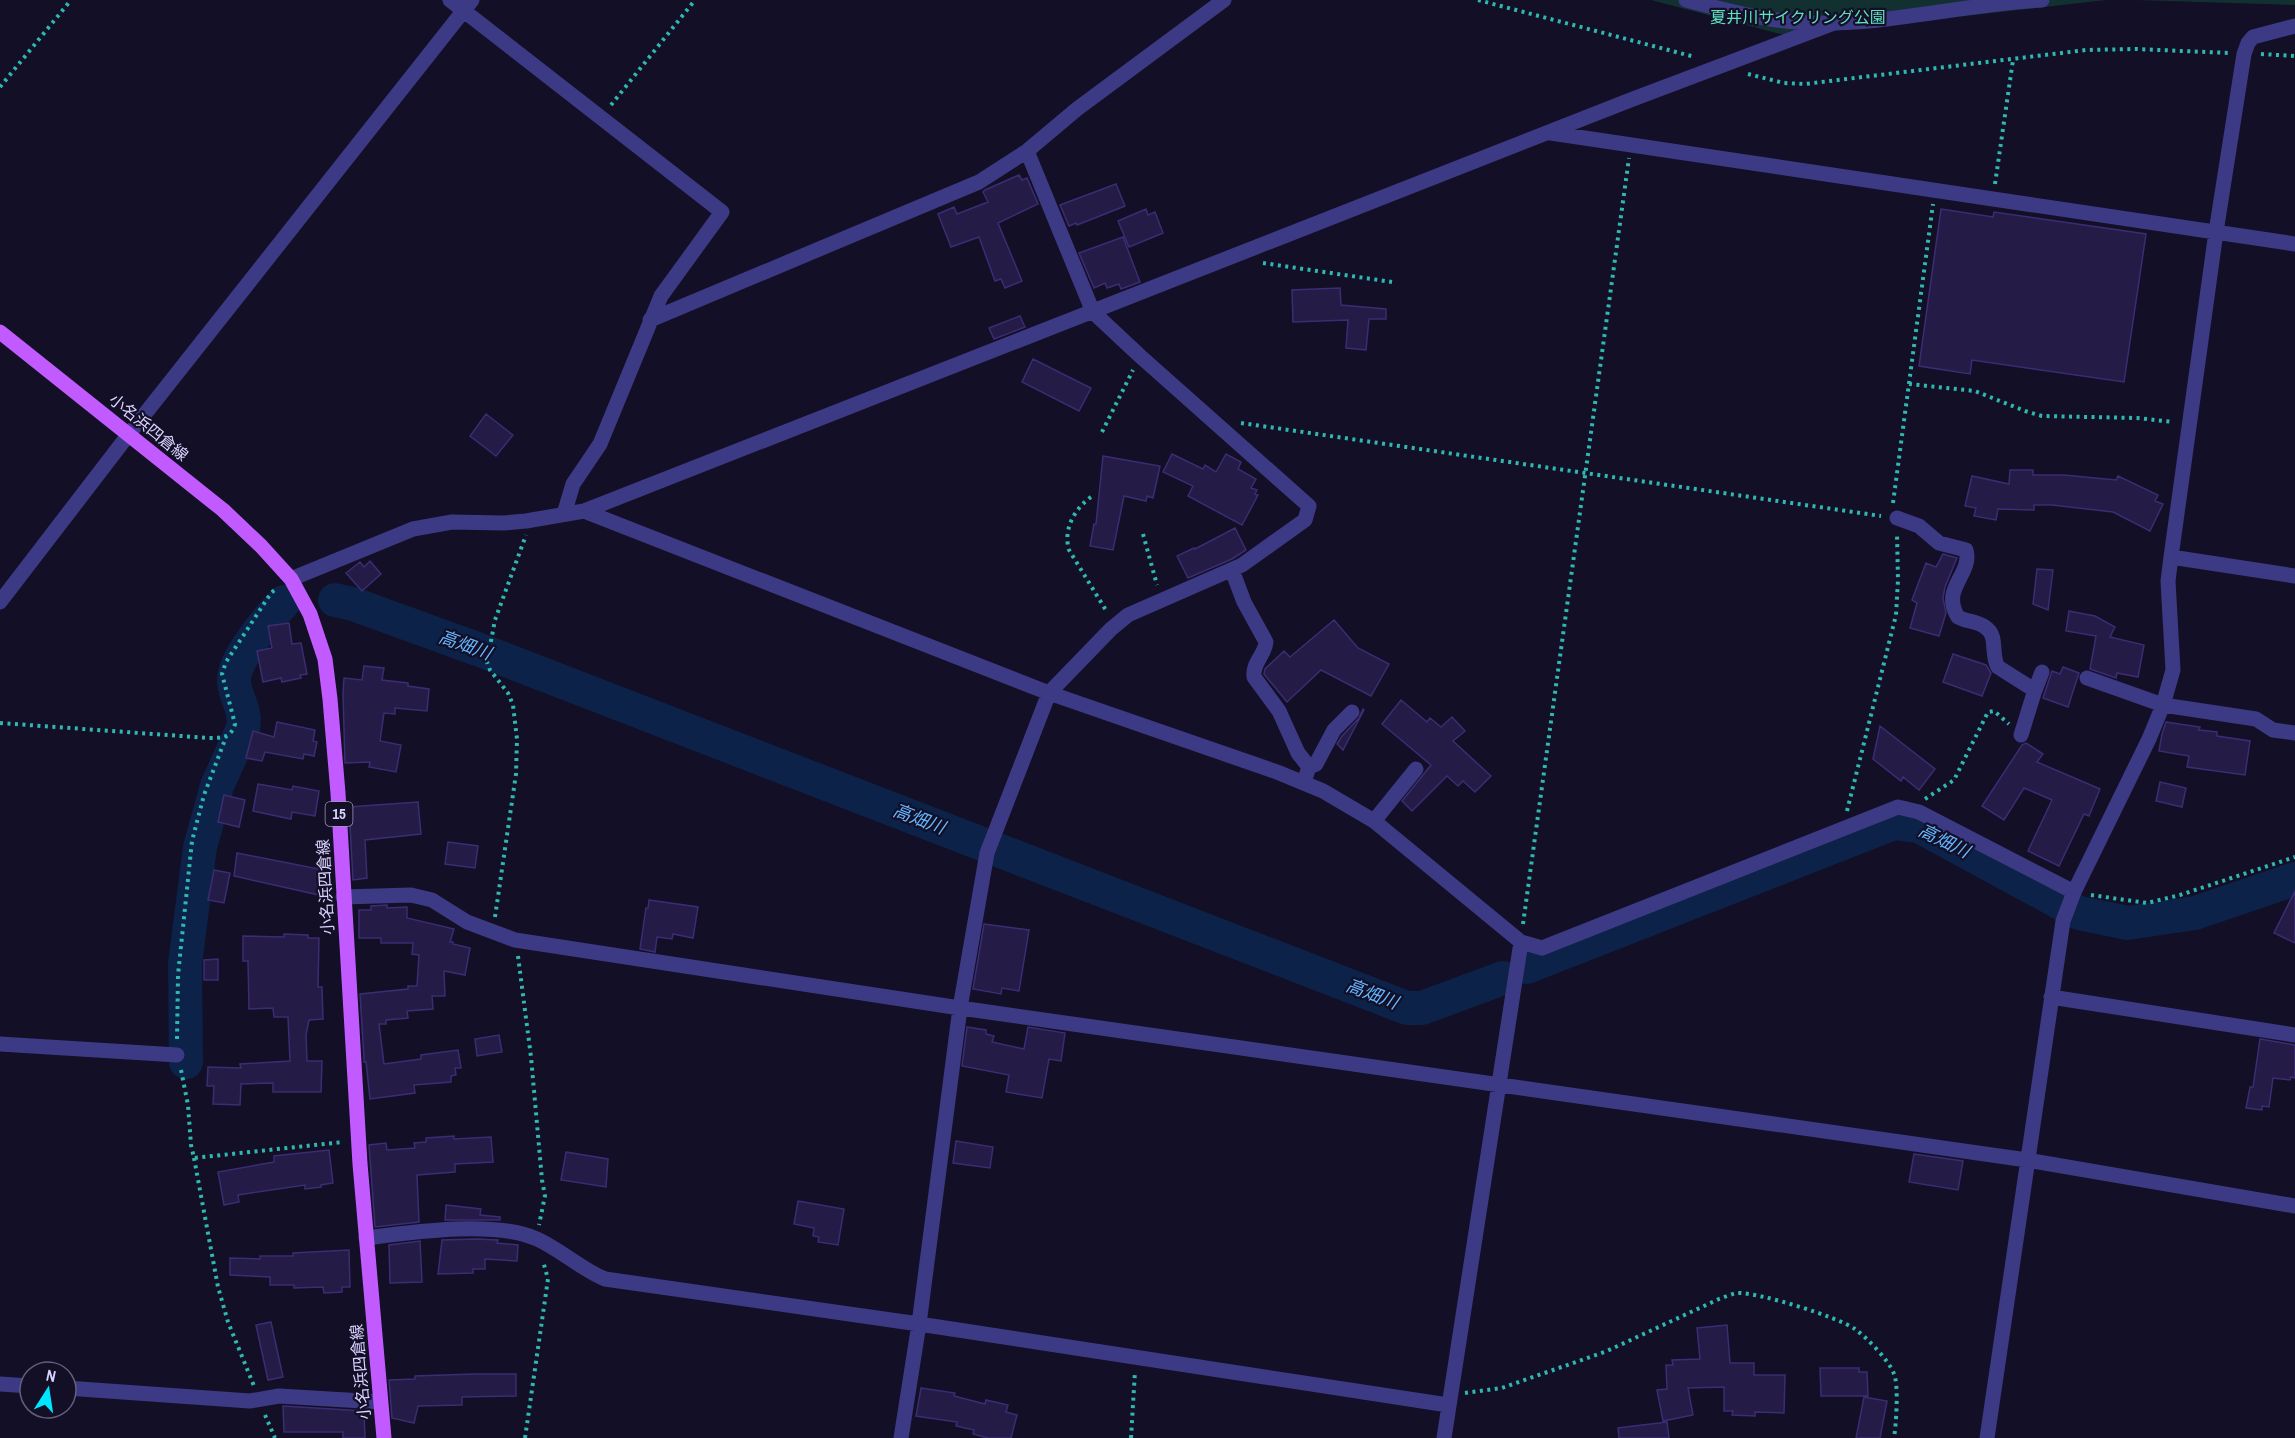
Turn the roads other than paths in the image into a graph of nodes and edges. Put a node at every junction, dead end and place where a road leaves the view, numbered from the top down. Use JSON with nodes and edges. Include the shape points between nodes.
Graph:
{"nodes":[{"id":1,"x":450,"y":0,"type":"edge"},
{"id":2,"x":1224,"y":0,"type":"edge"},
{"id":3,"x":1686,"y":0,"type":"edge"},
{"id":4,"x":2042,"y":0,"type":"edge"},
{"id":5,"x":468,"y":5,"type":"edge"},
{"id":6,"x":1833,"y":23,"type":"junction"},
{"id":7,"x":2295,"y":26,"type":"edge"},
{"id":8,"x":1548,"y":133,"type":"junction"},
{"id":9,"x":1028,"y":151,"type":"junction"},
{"id":10,"x":2216,"y":232,"type":"junction"},
{"id":11,"x":2295,"y":244,"type":"edge"},
{"id":12,"x":1094,"y":312,"type":"junction"},
{"id":13,"x":650,"y":320,"type":"junction"},
{"id":14,"x":0,"y":332,"type":"edge"},
{"id":15,"x":129,"y":435,"type":"junction"},
{"id":16,"x":584,"y":511,"type":"junction"},
{"id":17,"x":564,"y":514,"type":"junction"},
{"id":18,"x":1897,"y":518,"type":"road end"},
{"id":19,"x":2171,"y":557,"type":"junction"},
{"id":20,"x":1232,"y":570,"type":"junction"},
{"id":21,"x":2295,"y":576,"type":"edge"},
{"id":22,"x":291,"y":579,"type":"junction"},
{"id":23,"x":0,"y":602,"type":"edge"},
{"id":24,"x":2042,"y":672,"type":"dead end"},
{"id":25,"x":2087,"y":678,"type":"dead end"},
{"id":26,"x":1049,"y":693,"type":"junction"},
{"id":27,"x":2034,"y":693,"type":"junction"},
{"id":28,"x":2163,"y":705,"type":"junction"},
{"id":29,"x":1352,"y":712,"type":"dead end"},
{"id":30,"x":2295,"y":734,"type":"edge"},
{"id":31,"x":2021,"y":735,"type":"road end"},
{"id":32,"x":1309,"y":767,"type":"junction"},
{"id":33,"x":1416,"y":769,"type":"dead end"},
{"id":34,"x":1304,"y":782,"type":"junction"},
{"id":35,"x":1374,"y":821,"type":"junction"},
{"id":36,"x":2072,"y":896,"type":"junction"},
{"id":37,"x":343,"y":897,"type":"junction"},
{"id":38,"x":1521,"y":942,"type":"junction"},
{"id":39,"x":2051,"y":997,"type":"junction"},
{"id":40,"x":960,"y":1008,"type":"junction"},
{"id":41,"x":2295,"y":1035,"type":"edge"},
{"id":42,"x":0,"y":1044,"type":"edge"},
{"id":43,"x":177,"y":1055,"type":"road end"},
{"id":44,"x":1498,"y":1086,"type":"junction"},
{"id":45,"x":2027,"y":1160,"type":"junction"},
{"id":46,"x":2295,"y":1206,"type":"edge"},
{"id":47,"x":366,"y":1238,"type":"junction"},
{"id":48,"x":919,"y":1324,"type":"junction"},
{"id":49,"x":0,"y":1384,"type":"edge"},
{"id":50,"x":18,"y":1385,"type":"edge"},
{"id":51,"x":78,"y":1389,"type":"edge"},
{"id":52,"x":1449,"y":1400,"type":"junction"},
{"id":53,"x":380,"y":1402,"type":"junction"},
{"id":54,"x":384,"y":1438,"type":"edge"},
{"id":55,"x":901,"y":1438,"type":"edge"},
{"id":56,"x":1444,"y":1438,"type":"edge"},
{"id":57,"x":1987,"y":1438,"type":"edge"}],
"edges":[{"from":1,"to":5,"type":"street"},
{"from":2,"to":9,"type":"street","via":[[1077,109]]},
{"from":3,"to":6,"type":"street","via":[[1785,22]]},
{"from":4,"to":6,"type":"street"},
{"from":5,"to":13,"type":"street","via":[[601,118],[723,212],[661,296]]},
{"from":5,"to":15,"type":"street"},
{"from":6,"to":8,"type":"street"},
{"from":7,"to":10,"type":"street","via":[[2253,37],[2248,43]]},
{"from":8,"to":10,"type":"street"},
{"from":8,"to":12,"type":"street"},
{"from":9,"to":12,"type":"street"},
{"from":9,"to":13,"type":"street","via":[[979,182]]},
{"from":10,"to":11,"type":"street"},
{"from":10,"to":19,"type":"street"},
{"from":12,"to":16,"type":"street"},
{"from":12,"to":20,"type":"street","via":[[1309,506],[1305,520]]},
{"from":13,"to":17,"type":"street","via":[[600,444],[573,484]]},
{"from":14,"to":15,"type":"main road","name":"小名浜四倉線","number":"15"},
{"from":15,"to":22,"type":"main road","name":"小名浜四倉線","number":"15","via":[[223,510]]},
{"from":15,"to":23,"type":"street"},
{"from":16,"to":17,"type":"street"},
{"from":16,"to":26,"type":"street"},
{"from":17,"to":22,"type":"street","via":[[526,521],[452,522],[413,529]]},
{"from":18,"to":27,"type":"street","via":[[1919,526],[1939,543],[1966,550],[1966,563],[1952,596],[1954,610],[1964,620],[1989,630],[1994,662]]},
{"from":19,"to":21,"type":"street"},
{"from":19,"to":28,"type":"street","via":[[2168,581],[2173,670]]},
{"from":20,"to":26,"type":"street","via":[[1128,615]]},
{"from":20,"to":32,"type":"street","via":[[1267,646],[1255,665],[1254,677]]},
{"from":22,"to":37,"type":"main road","name":"小名浜四倉線","number":"15","via":[[310,614],[325,659]]},
{"from":24,"to":27,"type":"street"},
{"from":25,"to":28,"type":"street"},
{"from":26,"to":34,"type":"street"},
{"from":26,"to":40,"type":"street","via":[[989,846]]},
{"from":27,"to":31,"type":"street"},
{"from":28,"to":30,"type":"street","via":[[2256,719],[2273,730]]},
{"from":28,"to":36,"type":"street"},
{"from":29,"to":32,"type":"street","via":[[1334,730],[1316,764]]},
{"from":32,"to":34,"type":"street"},
{"from":33,"to":35,"type":"street"},
{"from":34,"to":35,"type":"street"},
{"from":35,"to":38,"type":"street"},
{"from":36,"to":38,"type":"street","via":[[1919,812],[1898,807],[1542,948]]},
{"from":36,"to":39,"type":"street","via":[[2063,921]]},
{"from":37,"to":40,"type":"street","via":[[411,895],[432,900],[467,922],[515,940]]},
{"from":37,"to":47,"type":"main road","name":"小名浜四倉線","number":"15"},
{"from":38,"to":44,"type":"street"},
{"from":39,"to":41,"type":"street"},
{"from":39,"to":45,"type":"street"},
{"from":40,"to":44,"type":"street"},
{"from":40,"to":48,"type":"street"},
{"from":42,"to":43,"type":"street"},
{"from":44,"to":45,"type":"street"},
{"from":44,"to":52,"type":"street"},
{"from":45,"to":46,"type":"street"},
{"from":45,"to":57,"type":"street"},
{"from":47,"to":48,"type":"street","via":[[432,1229],[505,1231],[537,1239],[605,1280]]},
{"from":47,"to":53,"type":"main road","name":"小名浜四倉線","number":"15"},
{"from":48,"to":52,"type":"street"},
{"from":48,"to":55,"type":"street"},
{"from":49,"to":50,"type":"street"},
{"from":51,"to":53,"type":"street","via":[[250,1401],[279,1396]]},
{"from":52,"to":56,"type":"street"},
{"from":53,"to":54,"type":"main road","name":"小名浜四倉線","number":"15"}]}
